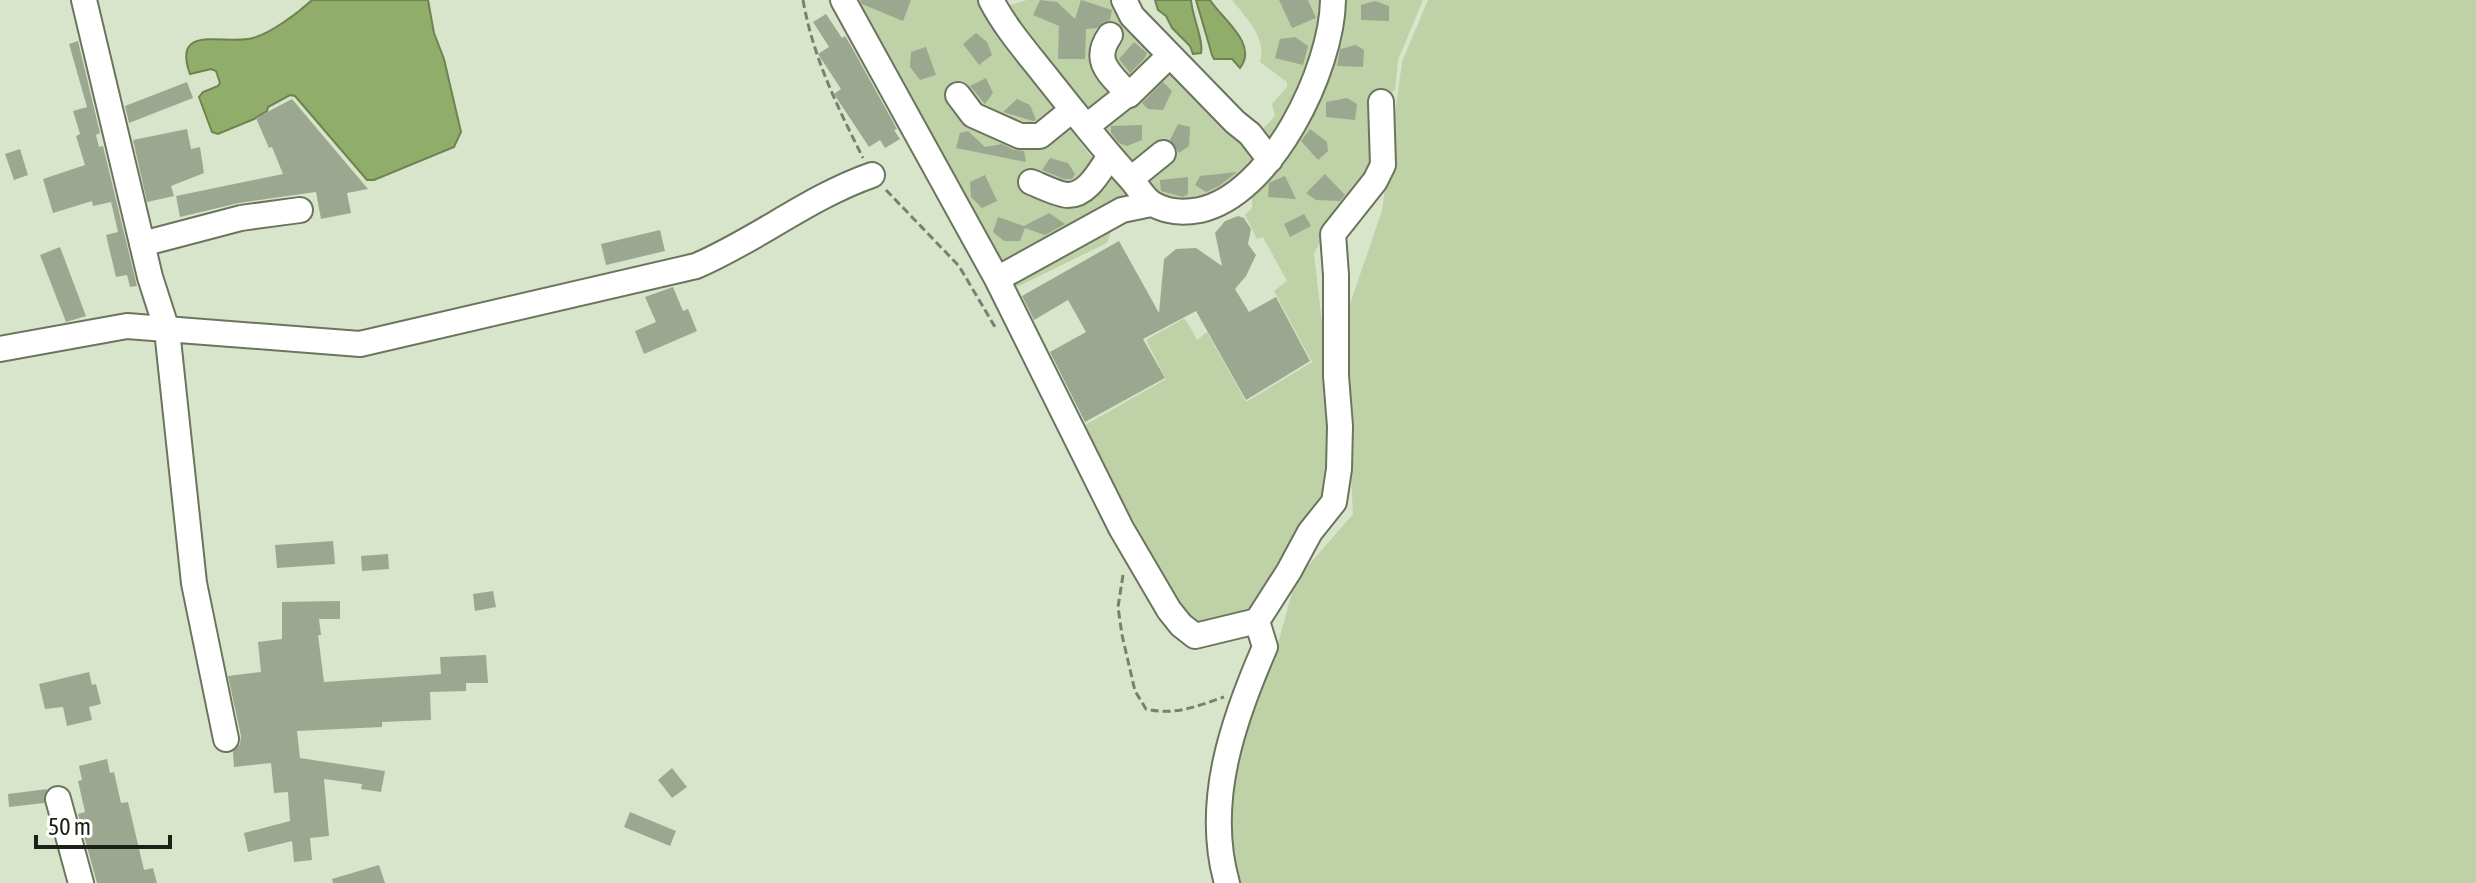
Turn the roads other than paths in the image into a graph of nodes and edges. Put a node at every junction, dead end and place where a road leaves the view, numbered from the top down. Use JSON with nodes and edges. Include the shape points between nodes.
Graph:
{"nodes":[{"id":1,"x":84,"y":0,"type":"edge"},
{"id":2,"x":843,"y":0,"type":"edge"},
{"id":3,"x":991,"y":0,"type":"edge"},
{"id":4,"x":1124,"y":0,"type":"edge"},
{"id":5,"x":1333,"y":0,"type":"edge"},
{"id":6,"x":1110,"y":35,"type":"dead end"},
{"id":7,"x":1169,"y":56,"type":"dead end"},
{"id":8,"x":958,"y":95,"type":"dead end"},
{"id":9,"x":1129,"y":95,"type":"junction"},
{"id":10,"x":1381,"y":102,"type":"dead end"},
{"id":11,"x":1080,"y":118,"type":"junction"},
{"id":12,"x":1163,"y":153,"type":"dead end"},
{"id":13,"x":1110,"y":156,"type":"junction"},
{"id":14,"x":1270,"y":160,"type":"junction"},
{"id":15,"x":872,"y":175,"type":"road end"},
{"id":16,"x":1131,"y":179,"type":"junction"},
{"id":17,"x":1031,"y":182,"type":"dead end"},
{"id":18,"x":1151,"y":204,"type":"junction"},
{"id":19,"x":300,"y":210,"type":"dead end"},
{"id":20,"x":142,"y":244,"type":"junction"},
{"id":21,"x":997,"y":279,"type":"junction"},
{"id":22,"x":167,"y":330,"type":"junction"},
{"id":23,"x":0,"y":349,"type":"edge"},
{"id":24,"x":1257,"y":621,"type":"junction"},
{"id":25,"x":226,"y":739,"type":"dead end"},
{"id":26,"x":58,"y":799,"type":"dead end"},
{"id":27,"x":81,"y":883,"type":"edge"},
{"id":28,"x":1227,"y":883,"type":"edge"}],
"edges":[{"from":1,"to":20,"type":"street"},
{"from":2,"to":21,"type":"street"},
{"from":3,"to":11,"type":"street"},
{"from":4,"to":14,"type":"street","via":[[1132,16]]},
{"from":5,"to":14,"type":"street","via":[[1319,70]]},
{"from":6,"to":9,"type":"street","via":[[1101,58]]},
{"from":7,"to":9,"type":"street"},
{"from":8,"to":11,"type":"street","via":[[973,115],[1020,136],[1040,136]]},
{"from":9,"to":11,"type":"street"},
{"from":10,"to":24,"type":"street","via":[[1383,165],[1333,234],[1340,426],[1334,502]]},
{"from":11,"to":13,"type":"street"},
{"from":12,"to":16,"type":"street"},
{"from":13,"to":16,"type":"street"},
{"from":13,"to":17,"type":"street","via":[[1091,183],[1068,195]]},
{"from":14,"to":18,"type":"street","via":[[1225,202],[1188,212]]},
{"from":15,"to":22,"type":"street","via":[[841,186],[696,266],[360,344]]},
{"from":16,"to":18,"type":"street"},
{"from":18,"to":21,"type":"street","via":[[1122,210]]},
{"from":19,"to":20,"type":"street","via":[[241,218]]},
{"from":20,"to":22,"type":"street"},
{"from":21,"to":24,"type":"street","via":[[1121,528],[1169,610],[1195,636]]},
{"from":22,"to":23,"type":"street","via":[[127,326]]},
{"from":22,"to":25,"type":"street","via":[[194,583]]},
{"from":24,"to":28,"type":"street","via":[[1265,647],[1246,690],[1222,773],[1218,823]]},
{"from":26,"to":27,"type":"street"}]}
